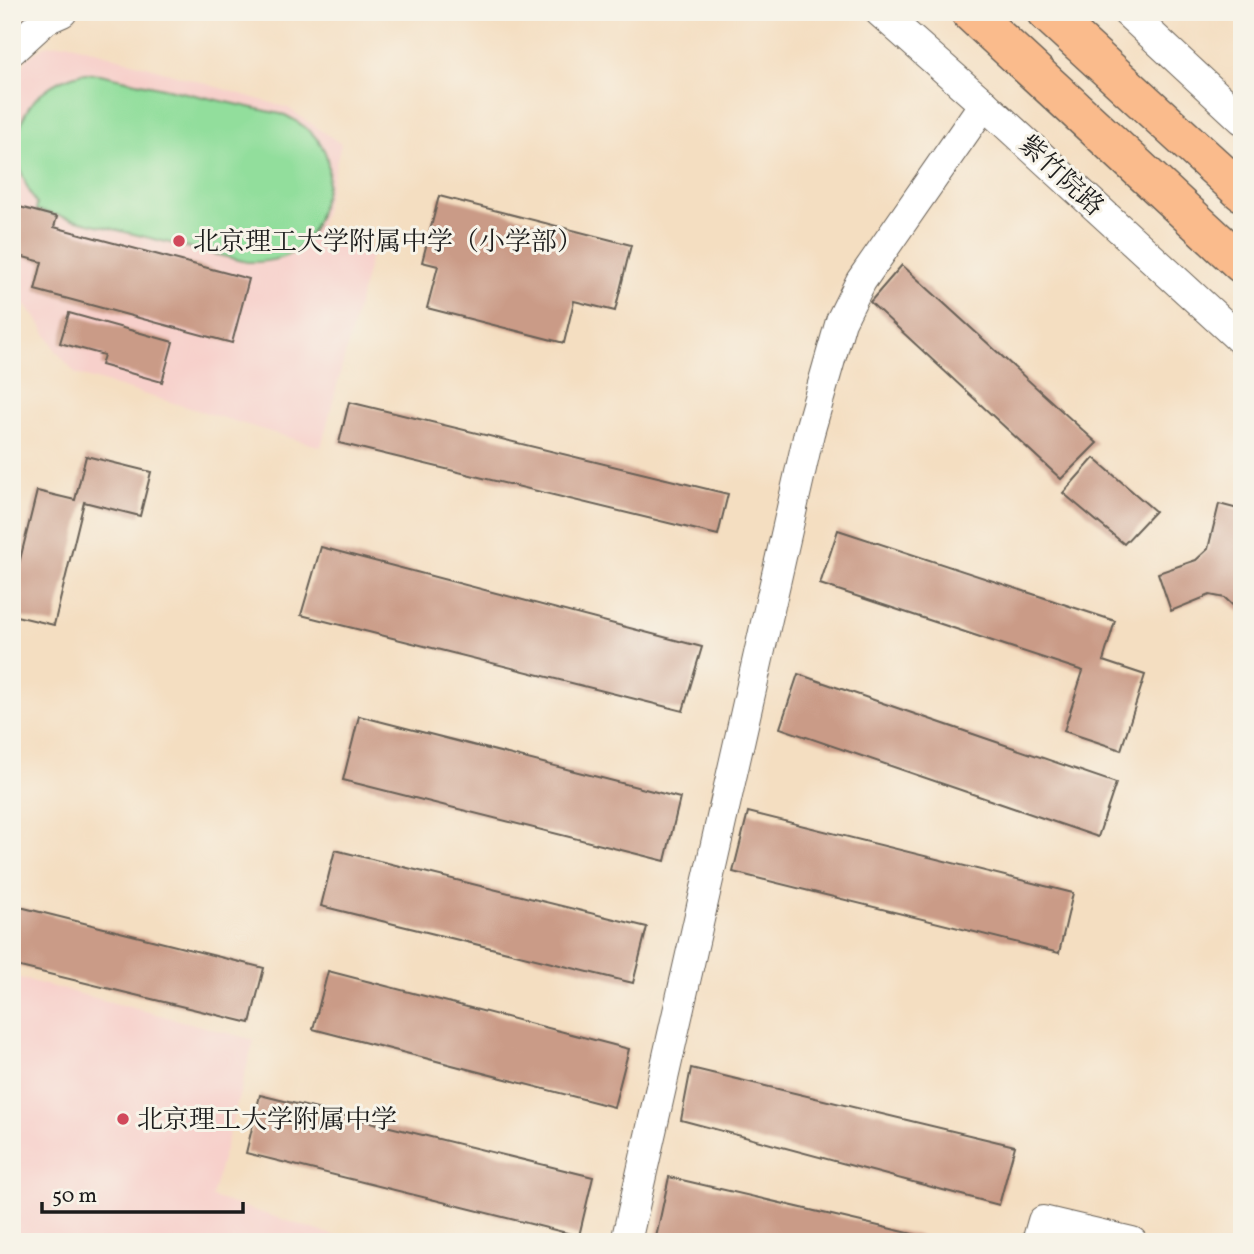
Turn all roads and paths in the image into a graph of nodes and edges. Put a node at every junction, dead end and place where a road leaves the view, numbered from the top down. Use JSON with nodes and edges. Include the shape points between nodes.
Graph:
{"nodes":[{"id":1,"x":62,"y":12,"type":"edge"},
{"id":2,"x":880,"y":12,"type":"edge"},
{"id":3,"x":970,"y":12,"type":"edge"},
{"id":4,"x":1046,"y":12,"type":"edge"},
{"id":5,"x":1127,"y":12,"type":"edge"},
{"id":6,"x":12,"y":50,"type":"edge"},
{"id":7,"x":984,"y":104,"type":"junction"},
{"id":8,"x":1242,"y":119,"type":"edge"},
{"id":9,"x":1242,"y":192,"type":"edge"},
{"id":10,"x":1242,"y":264,"type":"edge"},
{"id":11,"x":1242,"y":341,"type":"edge"},
{"id":12,"x":626,"y":1242,"type":"edge"},
{"id":13,"x":1037,"y":1242,"type":"edge"},
{"id":14,"x":1132,"y":1242,"type":"edge"}],
"edges":[{"from":1,"to":6,"type":"street","via":[[46,19]]},
{"from":2,"to":7,"type":"street","name":"紫竹院路"},
{"from":3,"to":10,"type":"highway"},
{"from":4,"to":9,"type":"highway"},
{"from":5,"to":8,"type":"street"},
{"from":7,"to":11,"type":"street","name":"紫竹院路"},
{"from":7,"to":12,"type":"street","via":[[861,281],[841,321],[806,446]]},
{"from":13,"to":14,"type":"street","via":[[1042,1220]]}]}
